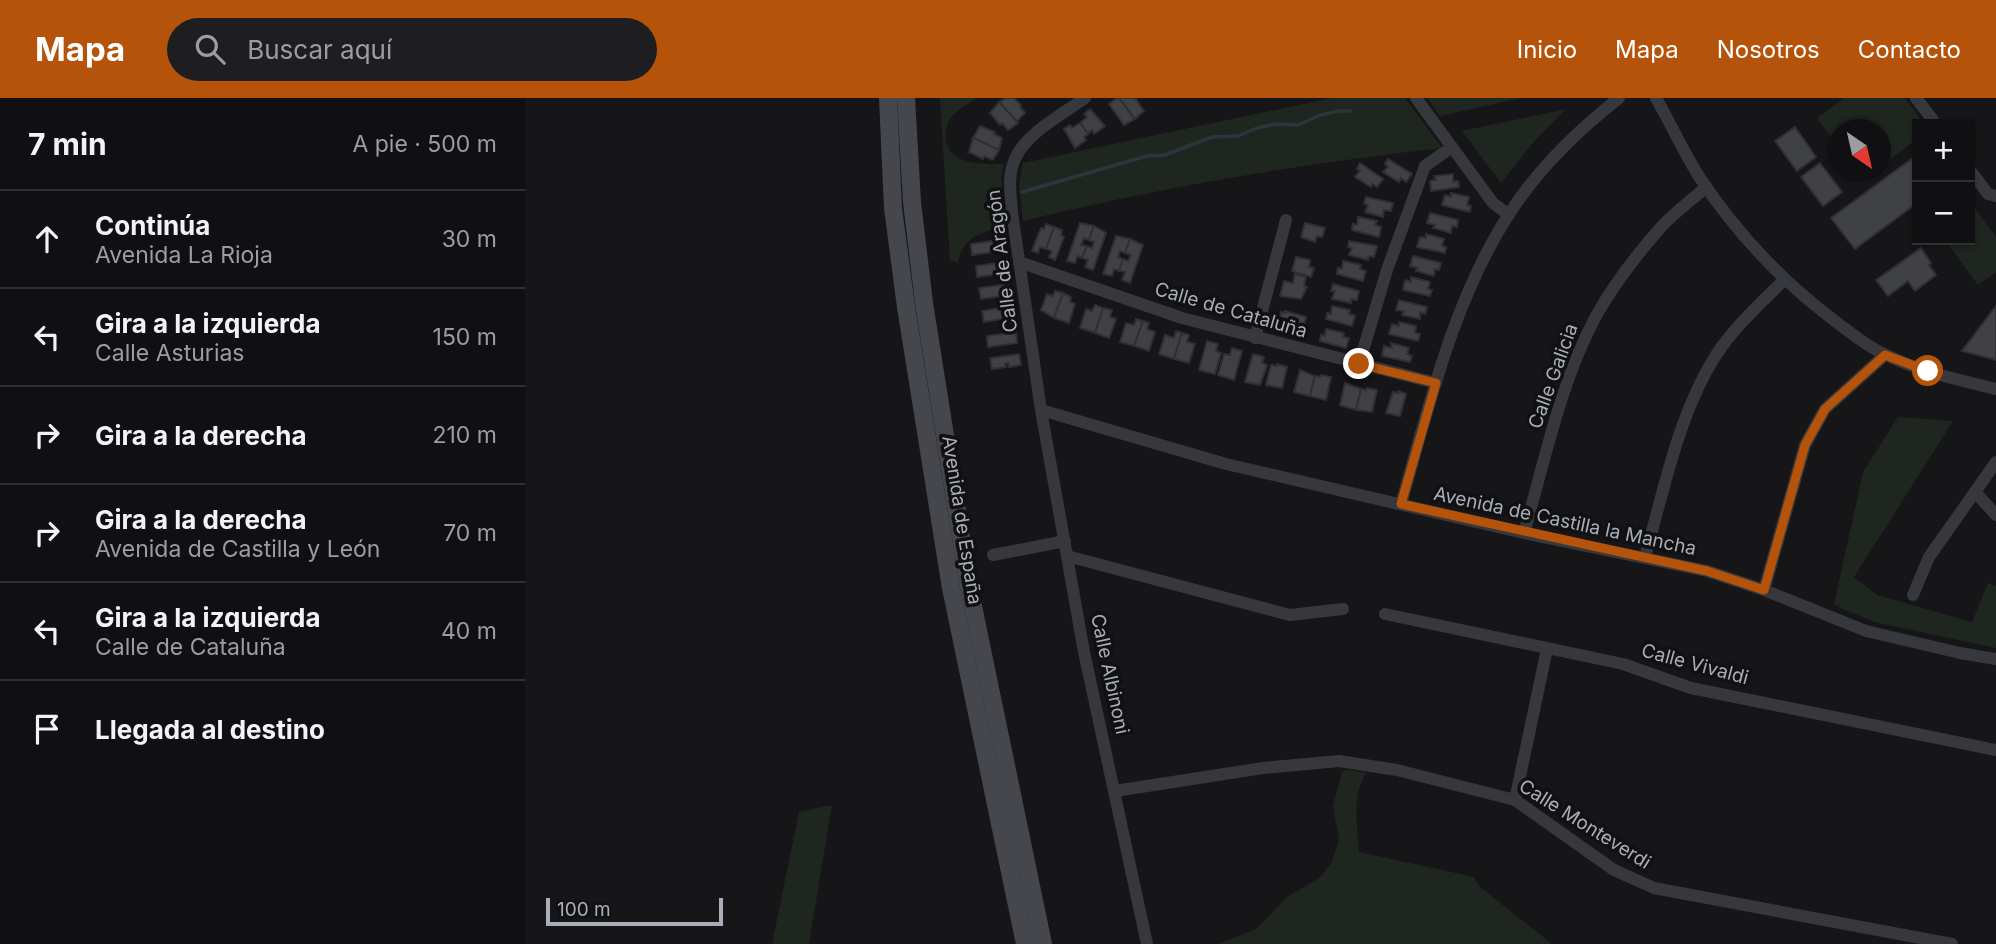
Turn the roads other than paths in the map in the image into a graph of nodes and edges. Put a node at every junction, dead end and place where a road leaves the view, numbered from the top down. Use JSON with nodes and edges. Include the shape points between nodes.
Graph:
{"nodes":[{"id":1,"x":888,"y":98,"type":"edge"},
{"id":2,"x":906,"y":98,"type":"edge"},
{"id":3,"x":1085,"y":98,"type":"edge"},
{"id":4,"x":1416,"y":98,"type":"edge"},
{"id":5,"x":1619,"y":98,"type":"edge"},
{"id":6,"x":1656,"y":98,"type":"edge"},
{"id":7,"x":1916,"y":98,"type":"edge"},
{"id":8,"x":1931,"y":119,"type":"edge"},
{"id":9,"x":1445,"y":152,"type":"dead end"},
{"id":10,"x":1975,"y":177,"type":"edge"},
{"id":11,"x":1706,"y":187,"type":"junction"},
{"id":12,"x":1996,"y":196,"type":"edge"},
{"id":13,"x":1509,"y":215,"type":"junction"},
{"id":14,"x":1286,"y":220,"type":"dead end"},
{"id":15,"x":1019,"y":262,"type":"junction"},
{"id":16,"x":1785,"y":279,"type":"junction"},
{"id":17,"x":1255,"y":338,"type":"junction"},
{"id":18,"x":1885,"y":355,"type":"junction"},
{"id":19,"x":1359,"y":364,"type":"junction"},
{"id":20,"x":1436,"y":383,"type":"junction"},
{"id":21,"x":1996,"y":389,"type":"edge"},
{"id":22,"x":1041,"y":410,"type":"junction"},
{"id":23,"x":1996,"y":462,"type":"edge"},
{"id":24,"x":1975,"y":492,"type":"junction"},
{"id":25,"x":1401,"y":504,"type":"junction"},
{"id":26,"x":1996,"y":515,"type":"edge"},
{"id":27,"x":1524,"y":533,"type":"junction"},
{"id":28,"x":1065,"y":541,"type":"junction"},
{"id":29,"x":993,"y":555,"type":"dead end"},
{"id":30,"x":1067,"y":556,"type":"junction"},
{"id":31,"x":1645,"y":557,"type":"junction"},
{"id":32,"x":1764,"y":590,"type":"junction"},
{"id":33,"x":1913,"y":595,"type":"dead end"},
{"id":34,"x":1343,"y":609,"type":"dead end"},
{"id":35,"x":1385,"y":614,"type":"dead end"},
{"id":36,"x":1547,"y":649,"type":"junction"},
{"id":37,"x":1996,"y":659,"type":"edge"},
{"id":38,"x":1996,"y":750,"type":"edge"},
{"id":39,"x":1115,"y":791,"type":"junction"},
{"id":40,"x":1515,"y":800,"type":"junction"},
{"id":41,"x":1025,"y":944,"type":"edge"},
{"id":42,"x":1042,"y":944,"type":"edge"},
{"id":43,"x":1147,"y":944,"type":"edge"},
{"id":44,"x":1952,"y":944,"type":"edge"}],
"edges":[{"from":1,"to":41,"type":"main road","name":"Avenida de España","via":[[893,208],[946,562]]},
{"from":2,"to":42,"type":"main road","name":"Avenida de España","via":[[924,303],[969,587]]},
{"from":3,"to":15,"type":"street","name":"Calle de Aragón","via":[[1028,139],[1014,159],[1010,182]]},
{"from":4,"to":13,"type":"street","via":[[1493,203]]},
{"from":5,"to":13,"type":"street","via":[[1553,159]]},
{"from":6,"to":11,"type":"street"},
{"from":7,"to":8,"type":"street"},
{"from":9,"to":19,"type":"street","via":[[1425,166]]},
{"from":10,"to":12,"type":"street","via":[[1988,194]]},
{"from":11,"to":16,"type":"street"},
{"from":11,"to":27,"type":"street","name":"Calle Galicia","via":[[1664,224],[1597,316],[1564,394]]},
{"from":13,"to":20,"type":"street","via":[[1479,268]]},
{"from":14,"to":17,"type":"street"},
{"from":15,"to":17,"type":"street","name":"Calle de Cataluña"},
{"from":15,"to":22,"type":"street","name":"Calle de Aragón"},
{"from":16,"to":18,"type":"street"},
{"from":16,"to":31,"type":"street","via":[[1743,320],[1696,393]]},
{"from":17,"to":19,"type":"street","name":"Calle de Cataluña"},
{"from":18,"to":21,"type":"street"},
{"from":18,"to":32,"type":"street","via":[[1825,409],[1805,445]]},
{"from":19,"to":20,"type":"street","name":"Calle de Cataluña"},
{"from":20,"to":25,"type":"street"},
{"from":22,"to":25,"type":"street","name":"Avenida de Castilla la Mancha","via":[[1226,464]]},
{"from":22,"to":28,"type":"street","name":"Calle Albinoni"},
{"from":23,"to":24,"type":"street"},
{"from":24,"to":26,"type":"street"},
{"from":24,"to":33,"type":"street","via":[[1929,557]]},
{"from":25,"to":27,"type":"street","name":"Avenida de Castilla la Mancha"},
{"from":27,"to":31,"type":"street","name":"Avenida de Castilla la Mancha"},
{"from":28,"to":29,"type":"street"},
{"from":28,"to":30,"type":"street","name":"Calle Albinoni"},
{"from":30,"to":34,"type":"street","via":[[1290,615]]},
{"from":30,"to":39,"type":"street","name":"Calle Albinoni"},
{"from":31,"to":32,"type":"street","name":"Avenida de Castilla la Mancha"},
{"from":32,"to":37,"type":"street","name":"Avenida de Castilla la Mancha","via":[[1866,631]]},
{"from":35,"to":36,"type":"street","name":"Calle Vivaldi"},
{"from":36,"to":38,"type":"street","name":"Calle Vivaldi","via":[[1623,664],[1691,688]]},
{"from":36,"to":40,"type":"street"},
{"from":39,"to":40,"type":"street","name":"Calle Monteverdi","via":[[1339,761],[1397,770]]},
{"from":39,"to":43,"type":"street","name":"Calle Albinoni"},
{"from":40,"to":44,"type":"street","name":"Calle Monteverdi","via":[[1614,870],[1654,888]]}]}
